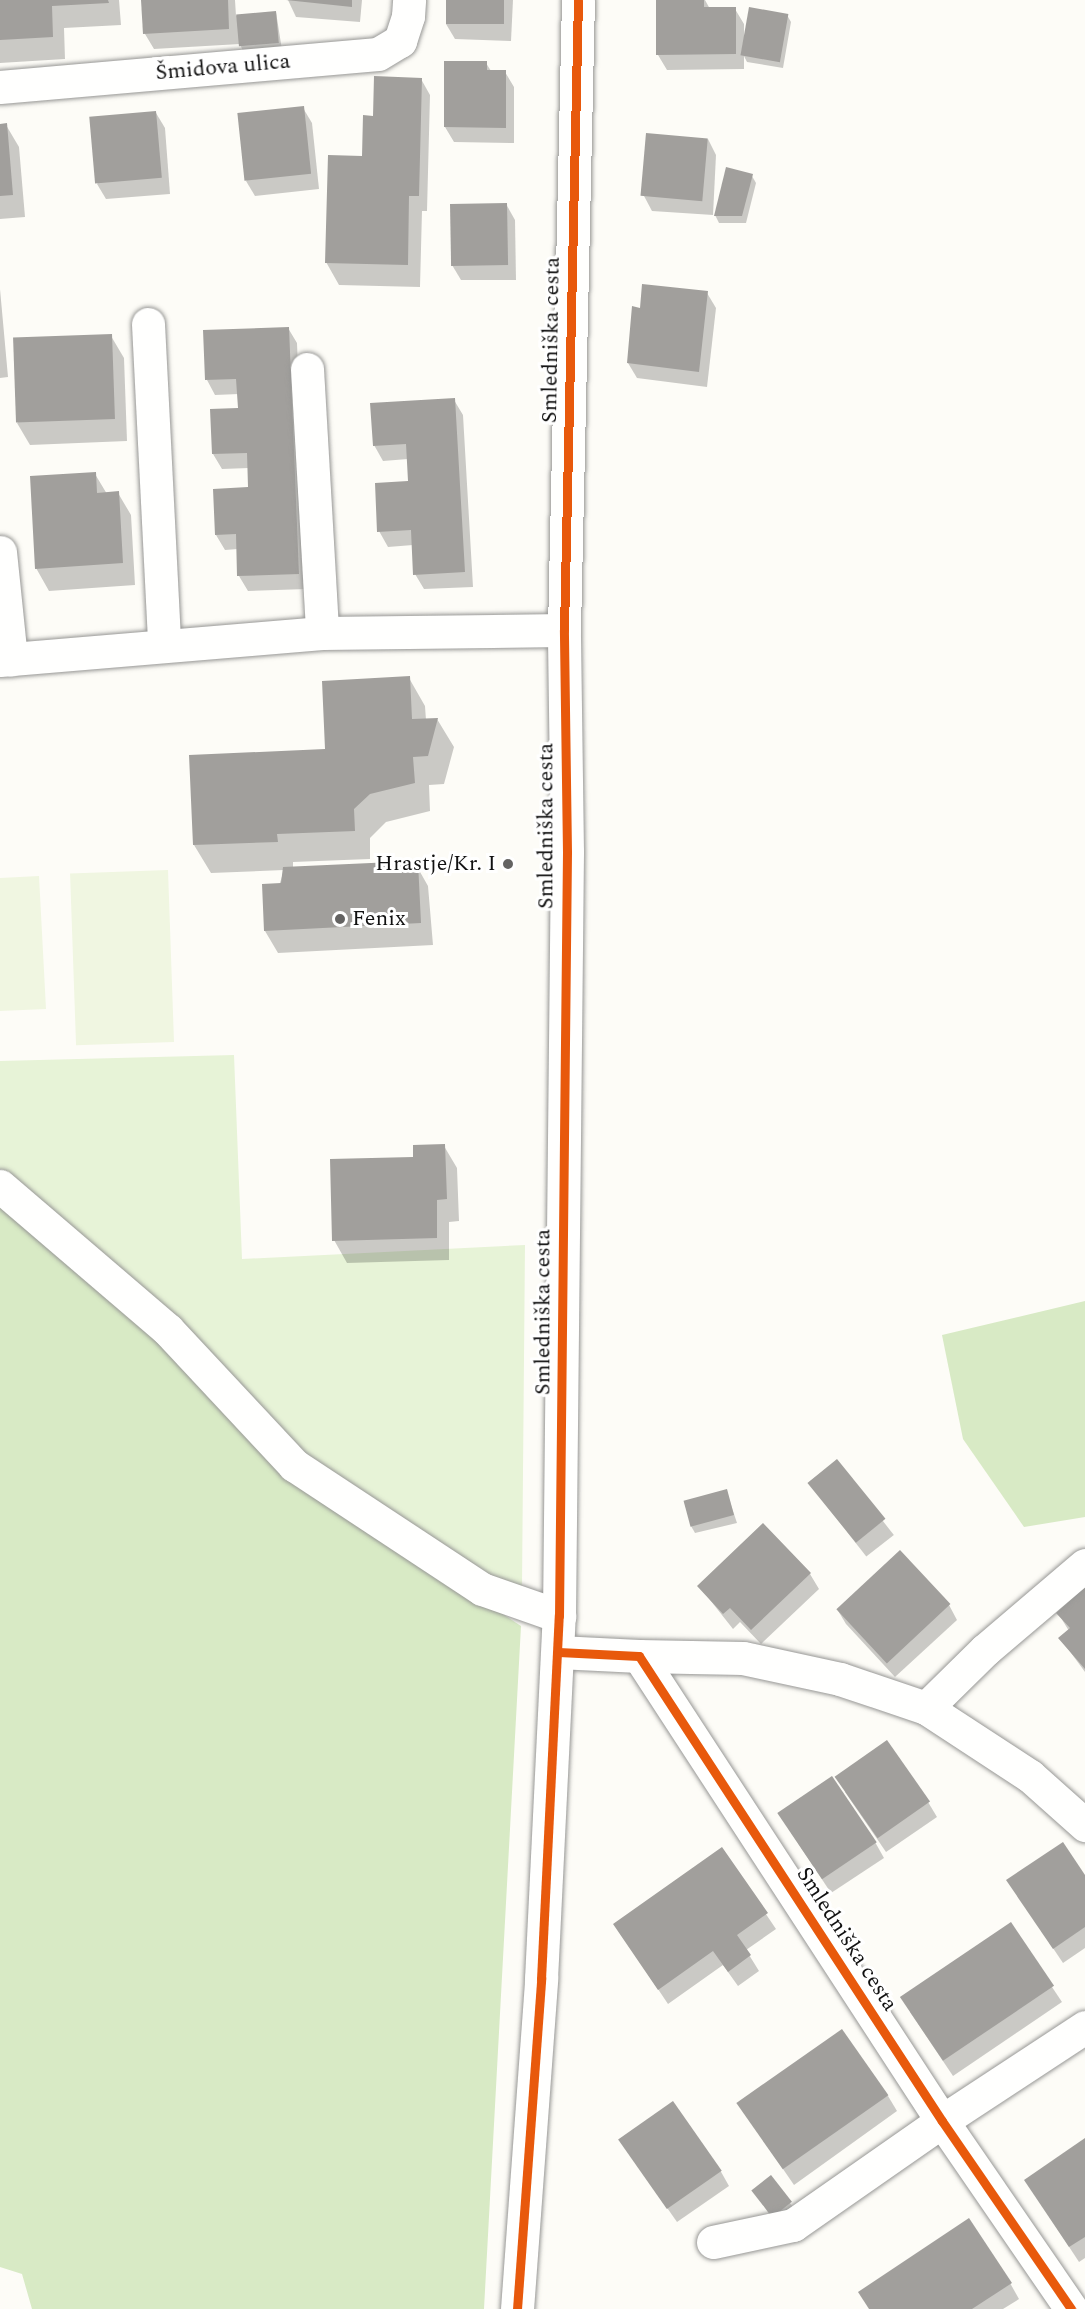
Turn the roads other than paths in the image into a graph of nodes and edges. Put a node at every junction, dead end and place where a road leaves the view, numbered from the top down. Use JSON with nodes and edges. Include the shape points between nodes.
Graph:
{"nodes":[{"id":1,"x":409,"y":0,"type":"edge"},
{"id":2,"x":578,"y":0,"type":"edge"},
{"id":3,"x":0,"y":87,"type":"edge"},
{"id":4,"x":148,"y":324,"type":"dead end"},
{"id":5,"x":307,"y":369,"type":"dead end"},
{"id":6,"x":0,"y":552,"type":"edge"},
{"id":7,"x":564,"y":630,"type":"junction"},
{"id":8,"x":322,"y":633,"type":"junction"},
{"id":9,"x":164,"y":644,"type":"junction"},
{"id":10,"x":5,"y":660,"type":"edge"},
{"id":11,"x":0,"y":1186,"type":"edge"},
{"id":12,"x":1085,"y":1565,"type":"edge"},
{"id":13,"x":559,"y":1616,"type":"junction"},
{"id":14,"x":558,"y":1652,"type":"junction"},
{"id":15,"x":639,"y":1656,"type":"junction"},
{"id":16,"x":926,"y":1708,"type":"junction"},
{"id":17,"x":1085,"y":1824,"type":"edge"},
{"id":18,"x":1085,"y":2028,"type":"edge"},
{"id":19,"x":942,"y":2121,"type":"junction"},
{"id":20,"x":712,"y":2242,"type":"dead end"},
{"id":21,"x":1073,"y":2296,"type":"edge"},
{"id":22,"x":517,"y":2309,"type":"edge"}],
"edges":[{"from":1,"to":3,"type":"street","name":"Šmidova ulica","via":[[400,41],[378,54]]},
{"from":2,"to":7,"type":"street","name":"Smledniška cesta"},
{"from":4,"to":9,"type":"street"},
{"from":5,"to":8,"type":"street"},
{"from":6,"to":10,"type":"street"},
{"from":7,"to":8,"type":"street"},
{"from":7,"to":13,"type":"street","name":"Smledniška cesta","via":[[567,852]]},
{"from":8,"to":9,"type":"street"},
{"from":9,"to":10,"type":"street"},
{"from":11,"to":13,"type":"street","via":[[168,1330],[294,1465],[482,1589]]},
{"from":12,"to":16,"type":"street","via":[[985,1650]]},
{"from":13,"to":14,"type":"street","name":"Smledniška cesta"},
{"from":14,"to":15,"type":"street"},
{"from":14,"to":22,"type":"street","name":"Smledniška cesta"},
{"from":15,"to":16,"type":"street","via":[[743,1658],[840,1679]]},
{"from":15,"to":19,"type":"street","name":"Smledniška cesta"},
{"from":16,"to":17,"type":"street","via":[[1030,1776]]},
{"from":18,"to":19,"type":"street"},
{"from":19,"to":20,"type":"street","via":[[793,2225]]},
{"from":19,"to":21,"type":"street","name":"Smledniška cesta"}]}
